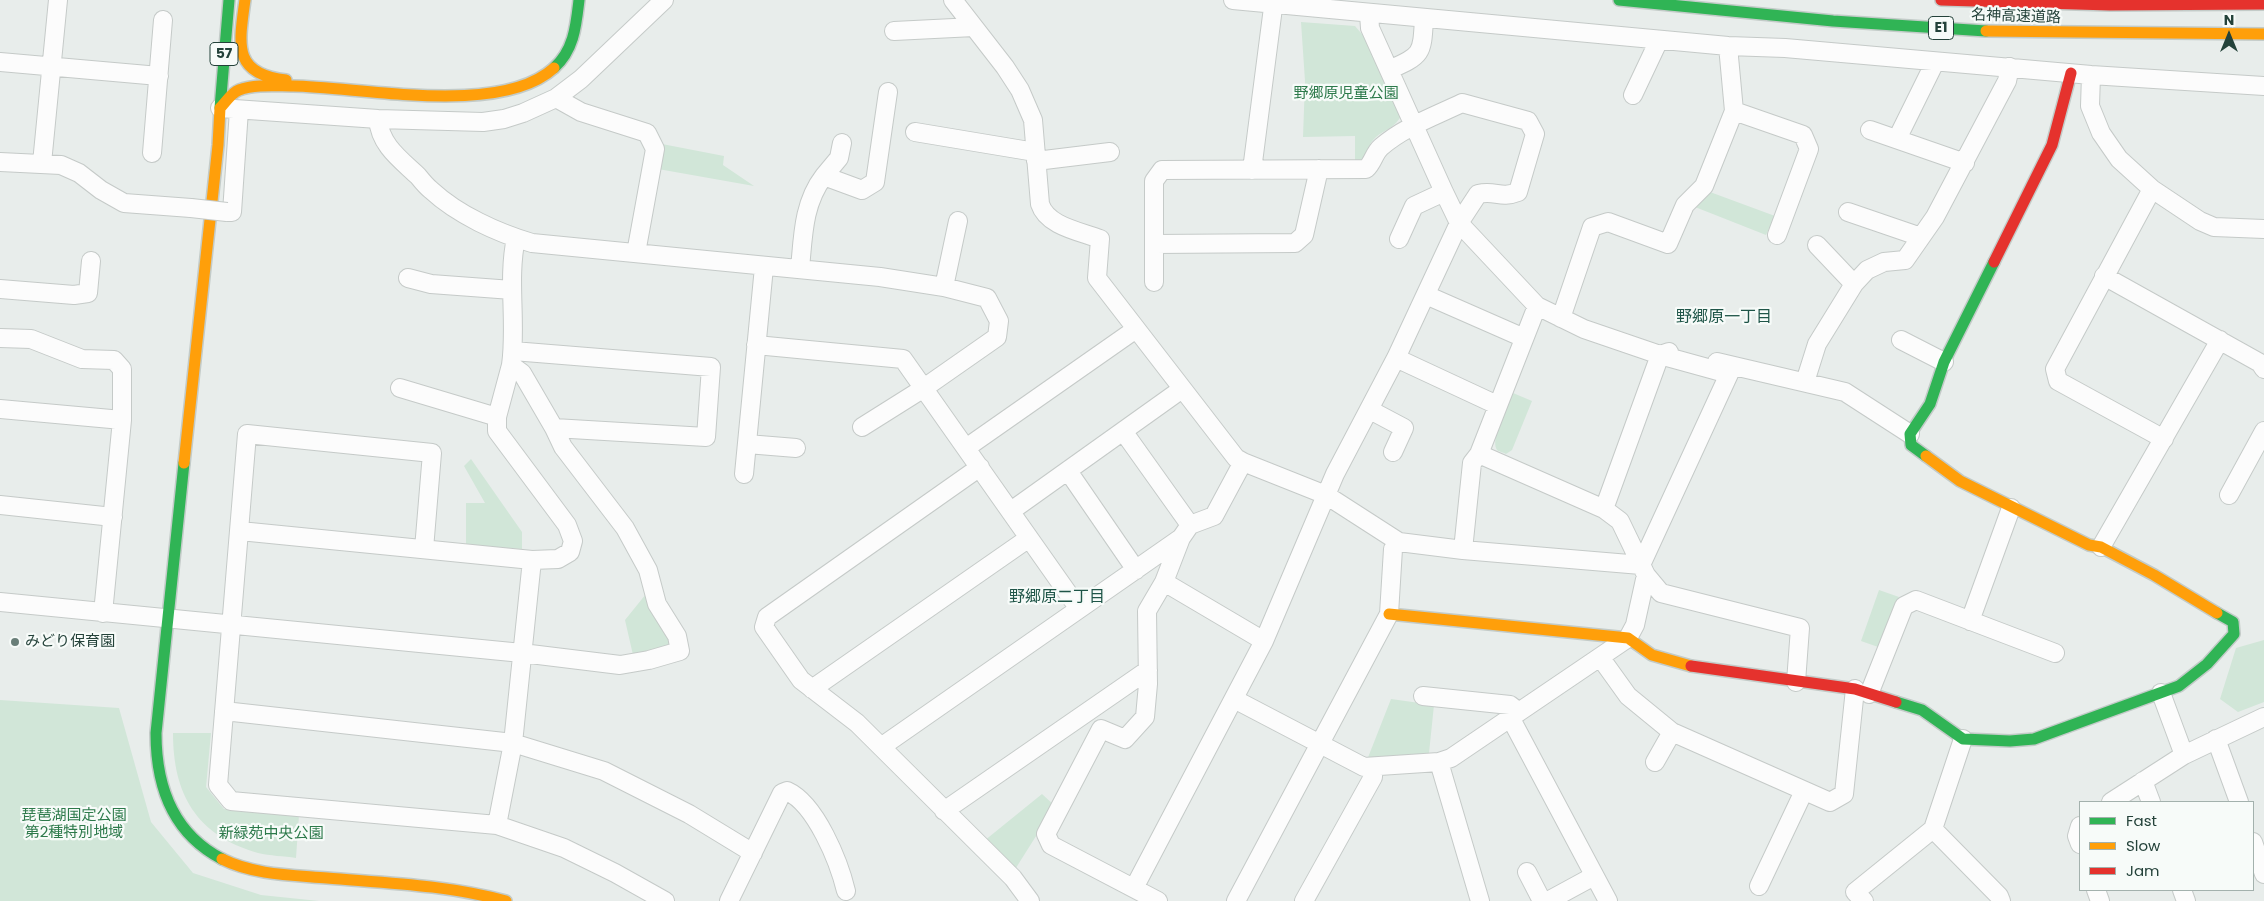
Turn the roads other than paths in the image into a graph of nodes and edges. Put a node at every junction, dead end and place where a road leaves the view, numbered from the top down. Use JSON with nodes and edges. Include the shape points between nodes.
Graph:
{"nodes":[{"id":1,"x":58,"y":0,"type":"edge"},
{"id":2,"x":229,"y":0,"type":"edge"},
{"id":3,"x":245,"y":0,"type":"edge"},
{"id":4,"x":579,"y":0,"type":"edge"},
{"id":5,"x":664,"y":0,"type":"edge"},
{"id":6,"x":953,"y":0,"type":"edge"},
{"id":7,"x":1233,"y":0,"type":"edge"},
{"id":8,"x":1619,"y":0,"type":"edge"},
{"id":9,"x":1941,"y":0,"type":"edge"},
{"id":10,"x":1274,"y":2,"type":"edge"},
{"id":11,"x":2264,"y":4,"type":"edge"},
{"id":12,"x":1369,"y":14,"type":"junction"},
{"id":13,"x":1424,"y":19,"type":"junction"},
{"id":14,"x":163,"y":20,"type":"dead end"},
{"id":15,"x":974,"y":27,"type":"junction"},
{"id":16,"x":894,"y":31,"type":"dead end"},
{"id":17,"x":2264,"y":34,"type":"edge"},
{"id":18,"x":1659,"y":40,"type":"junction"},
{"id":19,"x":1728,"y":46,"type":"junction"},
{"id":20,"x":0,"y":62,"type":"edge"},
{"id":21,"x":1935,"y":62,"type":"junction"},
{"id":22,"x":52,"y":66,"type":"junction"},
{"id":23,"x":2010,"y":67,"type":"junction"},
{"id":24,"x":1390,"y":70,"type":"junction"},
{"id":25,"x":2071,"y":73,"type":"junction"},
{"id":26,"x":2091,"y":75,"type":"junction"},
{"id":27,"x":158,"y":76,"type":"junction"},
{"id":28,"x":317,"y":86,"type":"junction"},
{"id":29,"x":2264,"y":86,"type":"edge"},
{"id":30,"x":888,"y":92,"type":"dead end"},
{"id":31,"x":1633,"y":95,"type":"dead end"},
{"id":32,"x":556,"y":98,"type":"junction"},
{"id":33,"x":220,"y":108,"type":"junction"},
{"id":34,"x":239,"y":110,"type":"junction"},
{"id":35,"x":1734,"y":111,"type":"junction"},
{"id":36,"x":378,"y":119,"type":"junction"},
{"id":37,"x":1415,"y":125,"type":"junction"},
{"id":38,"x":1870,"y":130,"type":"dead end"},
{"id":39,"x":914,"y":132,"type":"dead end"},
{"id":40,"x":1897,"y":140,"type":"junction"},
{"id":41,"x":842,"y":143,"type":"dead end"},
{"id":42,"x":1110,"y":152,"type":"dead end"},
{"id":43,"x":152,"y":153,"type":"dead end"},
{"id":44,"x":1036,"y":156,"type":"junction"},
{"id":45,"x":0,"y":162,"type":"edge"},
{"id":46,"x":42,"y":163,"type":"junction"},
{"id":47,"x":1965,"y":163,"type":"junction"},
{"id":48,"x":1319,"y":169,"type":"junction"},
{"id":49,"x":1252,"y":170,"type":"junction"},
{"id":50,"x":824,"y":176,"type":"junction"},
{"id":51,"x":2152,"y":188,"type":"junction"},
{"id":52,"x":1444,"y":192,"type":"junction"},
{"id":53,"x":1848,"y":212,"type":"dead end"},
{"id":54,"x":958,"y":221,"type":"dead end"},
{"id":55,"x":1459,"y":223,"type":"junction"},
{"id":56,"x":2264,"y":229,"type":"edge"},
{"id":57,"x":1777,"y":235,"type":"dead end"},
{"id":58,"x":1922,"y":237,"type":"junction"},
{"id":59,"x":516,"y":238,"type":"junction"},
{"id":60,"x":1399,"y":239,"type":"dead end"},
{"id":61,"x":1154,"y":244,"type":"junction"},
{"id":62,"x":1817,"y":245,"type":"dead end"},
{"id":63,"x":636,"y":253,"type":"junction"},
{"id":64,"x":91,"y":261,"type":"dead end"},
{"id":65,"x":764,"y":267,"type":"junction"},
{"id":66,"x":800,"y":269,"type":"junction"},
{"id":67,"x":2104,"y":276,"type":"junction"},
{"id":68,"x":408,"y":278,"type":"dead end"},
{"id":69,"x":1154,"y":282,"type":"dead end"},
{"id":70,"x":1854,"y":284,"type":"junction"},
{"id":71,"x":944,"y":288,"type":"junction"},
{"id":72,"x":0,"y":289,"type":"edge"},
{"id":73,"x":512,"y":290,"type":"junction"},
{"id":74,"x":1426,"y":294,"type":"junction"},
{"id":75,"x":1537,"y":306,"type":"junction"},
{"id":76,"x":1561,"y":318,"type":"junction"},
{"id":77,"x":1136,"y":329,"type":"junction"},
{"id":78,"x":0,"y":338,"type":"edge"},
{"id":79,"x":1524,"y":338,"type":"junction"},
{"id":80,"x":1901,"y":340,"type":"dead end"},
{"id":81,"x":2220,"y":340,"type":"junction"},
{"id":82,"x":756,"y":345,"type":"junction"},
{"id":83,"x":1660,"y":355,"type":"junction"},
{"id":84,"x":512,"y":358,"type":"junction"},
{"id":85,"x":1396,"y":358,"type":"junction"},
{"id":86,"x":1944,"y":362,"type":"junction"},
{"id":87,"x":2264,"y":369,"type":"edge"},
{"id":88,"x":1805,"y":382,"type":"junction"},
{"id":89,"x":400,"y":388,"type":"dead end"},
{"id":90,"x":924,"y":388,"type":"junction"},
{"id":91,"x":1182,"y":389,"type":"junction"},
{"id":92,"x":1497,"y":405,"type":"junction"},
{"id":93,"x":0,"y":408,"type":"edge"},
{"id":94,"x":1370,"y":410,"type":"junction"},
{"id":95,"x":497,"y":417,"type":"junction"},
{"id":96,"x":122,"y":420,"type":"junction"},
{"id":97,"x":862,"y":427,"type":"dead end"},
{"id":98,"x":554,"y":428,"type":"junction"},
{"id":99,"x":1123,"y":431,"type":"junction"},
{"id":100,"x":2264,"y":432,"type":"edge"},
{"id":101,"x":1910,"y":434,"type":"junction"},
{"id":102,"x":2164,"y":439,"type":"junction"},
{"id":103,"x":747,"y":444,"type":"junction"},
{"id":104,"x":796,"y":448,"type":"dead end"},
{"id":105,"x":966,"y":448,"type":"junction"},
{"id":106,"x":1393,"y":452,"type":"dead end"},
{"id":107,"x":1479,"y":454,"type":"junction"},
{"id":108,"x":1243,"y":462,"type":"junction"},
{"id":109,"x":980,"y":467,"type":"junction"},
{"id":110,"x":1068,"y":471,"type":"junction"},
{"id":111,"x":744,"y":474,"type":"dead end"},
{"id":112,"x":1326,"y":495,"type":"junction"},
{"id":113,"x":2229,"y":495,"type":"dead end"},
{"id":114,"x":0,"y":505,"type":"edge"},
{"id":115,"x":2011,"y":508,"type":"junction"},
{"id":116,"x":1604,"y":509,"type":"junction"},
{"id":117,"x":1011,"y":511,"type":"junction"},
{"id":118,"x":113,"y":517,"type":"junction"},
{"id":119,"x":240,"y":530,"type":"junction"},
{"id":120,"x":1186,"y":532,"type":"junction"},
{"id":121,"x":1030,"y":538,"type":"junction"},
{"id":122,"x":1399,"y":542,"type":"junction"},
{"id":123,"x":2101,"y":547,"type":"junction"},
{"id":124,"x":424,"y":549,"type":"junction"},
{"id":125,"x":1464,"y":550,"type":"junction"},
{"id":126,"x":532,"y":560,"type":"junction"},
{"id":127,"x":1136,"y":570,"type":"junction"},
{"id":128,"x":1644,"y":570,"type":"junction"},
{"id":129,"x":1164,"y":582,"type":"junction"},
{"id":130,"x":0,"y":602,"type":"edge"},
{"id":131,"x":1079,"y":609,"type":"junction"},
{"id":132,"x":103,"y":613,"type":"junction"},
{"id":133,"x":1389,"y":614,"type":"junction"},
{"id":134,"x":167,"y":619,"type":"junction"},
{"id":135,"x":1970,"y":621,"type":"junction"},
{"id":136,"x":232,"y":626,"type":"junction"},
{"id":137,"x":1628,"y":638,"type":"junction"},
{"id":138,"x":1264,"y":641,"type":"junction"},
{"id":139,"x":522,"y":653,"type":"junction"},
{"id":140,"x":2055,"y":654,"type":"dead end"},
{"id":141,"x":1600,"y":657,"type":"junction"},
{"id":142,"x":1148,"y":670,"type":"junction"},
{"id":143,"x":1796,"y":682,"type":"junction"},
{"id":144,"x":812,"y":689,"type":"junction"},
{"id":145,"x":1862,"y":691,"type":"junction"},
{"id":146,"x":2161,"y":693,"type":"junction"},
{"id":147,"x":1423,"y":696,"type":"dead end"},
{"id":148,"x":1234,"y":699,"type":"junction"},
{"id":149,"x":224,"y":711,"type":"junction"},
{"id":150,"x":1514,"y":714,"type":"junction"},
{"id":151,"x":2264,"y":717,"type":"edge"},
{"id":152,"x":1672,"y":732,"type":"junction"},
{"id":153,"x":1963,"y":739,"type":"junction"},
{"id":154,"x":2216,"y":739,"type":"junction"},
{"id":155,"x":513,"y":743,"type":"junction"},
{"id":156,"x":1320,"y":744,"type":"junction"},
{"id":157,"x":881,"y":747,"type":"junction"},
{"id":158,"x":2184,"y":755,"type":"junction"},
{"id":159,"x":1439,"y":762,"type":"junction"},
{"id":160,"x":1655,"y":762,"type":"dead end"},
{"id":161,"x":1373,"y":766,"type":"junction"},
{"id":162,"x":2143,"y":781,"type":"junction"},
{"id":163,"x":1804,"y":791,"type":"junction"},
{"id":164,"x":2113,"y":801,"type":"edge"},
{"id":165,"x":2151,"y":801,"type":"edge"},
{"id":166,"x":2239,"y":801,"type":"edge"},
{"id":167,"x":944,"y":811,"type":"junction"},
{"id":168,"x":498,"y":825,"type":"junction"},
{"id":169,"x":1933,"y":829,"type":"junction"},
{"id":170,"x":2079,"y":829,"type":"edge"},
{"id":171,"x":2079,"y":841,"type":"edge"},
{"id":172,"x":2254,"y":845,"type":"edge"},
{"id":173,"x":754,"y":853,"type":"junction"},
{"id":174,"x":1527,"y":872,"type":"dead end"},
{"id":175,"x":2264,"y":874,"type":"edge"},
{"id":176,"x":1594,"y":876,"type":"junction"},
{"id":177,"x":1760,"y":886,"type":"dead end"},
{"id":178,"x":1134,"y":888,"type":"junction"},
{"id":179,"x":848,"y":898,"type":"edge"},
{"id":180,"x":506,"y":901,"type":"edge"},
{"id":181,"x":666,"y":901,"type":"edge"},
{"id":182,"x":729,"y":901,"type":"edge"},
{"id":183,"x":1030,"y":901,"type":"edge"},
{"id":184,"x":1158,"y":901,"type":"edge"},
{"id":185,"x":1236,"y":901,"type":"edge"},
{"id":186,"x":1304,"y":901,"type":"edge"},
{"id":187,"x":1480,"y":901,"type":"edge"},
{"id":188,"x":1542,"y":901,"type":"edge"},
{"id":189,"x":1548,"y":901,"type":"edge"},
{"id":190,"x":1608,"y":901,"type":"edge"},
{"id":191,"x":1864,"y":901,"type":"edge"},
{"id":192,"x":2001,"y":901,"type":"edge"}],
"edges":[{"from":1,"to":22,"type":"street"},
{"from":2,"to":33,"type":"main road","number":"57"},
{"from":3,"to":28,"type":"main road","via":[[241,43],[250,67],[260,75]]},
{"from":4,"to":28,"type":"main road","via":[[578,28],[564,56],[550,73],[508,93],[432,95]]},
{"from":5,"to":32,"type":"street"},
{"from":6,"to":15,"type":"street"},
{"from":7,"to":10,"type":"street"},
{"from":8,"to":17,"type":"main road","name":"名神高速道路","number":"E1","via":[[1961,30]]},
{"from":9,"to":11,"type":"main road","name":"名神高速道路","number":"E1","via":[[2110,5]]},
{"from":10,"to":12,"type":"street"},
{"from":10,"to":49,"type":"street"},
{"from":12,"to":13,"type":"street"},
{"from":12,"to":24,"type":"street","via":[[1370,28]]},
{"from":13,"to":18,"type":"street"},
{"from":13,"to":24,"type":"street","via":[[1423,46],[1414,59]]},
{"from":14,"to":27,"type":"street"},
{"from":15,"to":16,"type":"street"},
{"from":15,"to":44,"type":"street","via":[[1020,90],[1033,120]]},
{"from":18,"to":19,"type":"street"},
{"from":18,"to":31,"type":"street"},
{"from":19,"to":21,"type":"street"},
{"from":19,"to":35,"type":"street"},
{"from":20,"to":22,"type":"street"},
{"from":21,"to":23,"type":"street"},
{"from":21,"to":40,"type":"street"},
{"from":22,"to":27,"type":"street"},
{"from":22,"to":46,"type":"street"},
{"from":23,"to":25,"type":"street"},
{"from":23,"to":47,"type":"street","via":[[2007,81]]},
{"from":24,"to":37,"type":"street"},
{"from":25,"to":26,"type":"street"},
{"from":25,"to":86,"type":"main road","via":[[2052,145]]},
{"from":26,"to":29,"type":"street"},
{"from":26,"to":51,"type":"street","via":[[2090,106],[2101,133],[2119,160]]},
{"from":27,"to":43,"type":"street"},
{"from":28,"to":33,"type":"main road","via":[[258,87],[238,91]]},
{"from":30,"to":50,"type":"street","via":[[875,182],[862,190]]},
{"from":32,"to":36,"type":"street","via":[[524,113],[483,122]]},
{"from":32,"to":63,"type":"street","via":[[582,112],[647,133],[655,149]]},
{"from":33,"to":34,"type":"street"},
{"from":33,"to":134,"type":"main road"},
{"from":34,"to":36,"type":"street"},
{"from":34,"to":46,"type":"street","bridge":true,"via":[[232,212],[124,203],[79,173],[61,165]]},
{"from":35,"to":57,"type":"street","via":[[1803,135],[1809,149]]},
{"from":35,"to":76,"type":"street","via":[[1704,186],[1685,205],[1668,244],[1608,222],[1592,227]]},
{"from":36,"to":59,"type":"street","via":[[379,130],[397,159],[431,190],[456,209]]},
{"from":37,"to":48,"type":"street","via":[[1379,148],[1366,169]]},
{"from":37,"to":52,"type":"street"},
{"from":37,"to":55,"type":"street","via":[[1462,103],[1528,121],[1535,134],[1518,192],[1507,197],[1489,192],[1478,194]]},
{"from":38,"to":40,"type":"street"},
{"from":39,"to":44,"type":"street"},
{"from":40,"to":47,"type":"street"},
{"from":41,"to":50,"type":"street","via":[[839,158]]},
{"from":42,"to":44,"type":"street"},
{"from":44,"to":77,"type":"street","via":[[1043,213],[1050,220],[1100,239],[1097,278]]},
{"from":45,"to":46,"type":"street"},
{"from":47,"to":58,"type":"street"},
{"from":48,"to":49,"type":"street"},
{"from":48,"to":61,"type":"street","via":[[1304,235],[1296,244]]},
{"from":49,"to":61,"type":"street","via":[[1162,170],[1154,181]]},
{"from":50,"to":66,"type":"street","via":[[815,187],[805,218]]},
{"from":51,"to":56,"type":"street","via":[[2214,227]]},
{"from":51,"to":67,"type":"street"},
{"from":52,"to":55,"type":"street"},
{"from":52,"to":60,"type":"street","via":[[1414,206]]},
{"from":53,"to":58,"type":"street"},
{"from":54,"to":71,"type":"street"},
{"from":55,"to":74,"type":"street"},
{"from":55,"to":75,"type":"street"},
{"from":58,"to":70,"type":"street","via":[[1905,260],[1875,266]]},
{"from":59,"to":63,"type":"street","via":[[532,243]]},
{"from":59,"to":73,"type":"street","via":[[512,254]]},
{"from":61,"to":69,"type":"street"},
{"from":62,"to":70,"type":"street"},
{"from":63,"to":65,"type":"street"},
{"from":64,"to":72,"type":"street","via":[[88,292],[74,295]]},
{"from":65,"to":66,"type":"street"},
{"from":65,"to":82,"type":"street"},
{"from":66,"to":71,"type":"street","via":[[880,277]]},
{"from":67,"to":81,"type":"street"},
{"from":67,"to":102,"type":"street","via":[[2055,369],[2058,380]]},
{"from":68,"to":73,"type":"street","via":[[431,284]]},
{"from":70,"to":88,"type":"street","via":[[1817,344]]},
{"from":71,"to":90,"type":"street","via":[[987,298],[999,321],[997,336]]},
{"from":73,"to":84,"type":"street"},
{"from":74,"to":79,"type":"street"},
{"from":74,"to":85,"type":"street"},
{"from":75,"to":76,"type":"street"},
{"from":75,"to":79,"type":"street"},
{"from":76,"to":83,"type":"street"},
{"from":77,"to":91,"type":"street"},
{"from":77,"to":105,"type":"street"},
{"from":78,"to":96,"type":"street","via":[[31,339],[82,359],[114,360],[122,369]]},
{"from":79,"to":92,"type":"street"},
{"from":80,"to":86,"type":"street"},
{"from":81,"to":87,"type":"street","via":[[2260,363]]},
{"from":81,"to":102,"type":"street"},
{"from":82,"to":90,"type":"street","via":[[903,359]]},
{"from":82,"to":103,"type":"street"},
{"from":83,"to":88,"type":"street","via":[[1672,351]]},
{"from":83,"to":116,"type":"street"},
{"from":83,"to":128,"type":"street","via":[[1729,374]]},
{"from":84,"to":95,"type":"street"},
{"from":84,"to":98,"type":"street"},
{"from":84,"to":98,"type":"street","via":[[711,367],[706,437]]},
{"from":85,"to":92,"type":"street"},
{"from":85,"to":94,"type":"street"},
{"from":86,"to":101,"type":"main road","via":[[1930,404]]},
{"from":88,"to":101,"type":"street","via":[[1845,392]]},
{"from":89,"to":95,"type":"street"},
{"from":90,"to":97,"type":"street"},
{"from":90,"to":105,"type":"street"},
{"from":91,"to":99,"type":"street"},
{"from":91,"to":108,"type":"street","via":[[1236,458]]},
{"from":92,"to":107,"type":"street"},
{"from":93,"to":96,"type":"street"},
{"from":94,"to":106,"type":"street","via":[[1404,428]]},
{"from":94,"to":112,"type":"street"},
{"from":95,"to":126,"type":"street","via":[[498,431],[567,526],[573,541],[570,552],[558,559]]},
{"from":96,"to":118,"type":"street"},
{"from":98,"to":139,"type":"street","via":[[563,446],[625,528],[648,570],[657,604],[677,636],[680,651],[620,665]]},
{"from":99,"to":110,"type":"street"},
{"from":99,"to":120,"type":"street"},
{"from":100,"to":113,"type":"street"},
{"from":101,"to":115,"type":"main road","via":[[1912,445],[1960,482]]},
{"from":102,"to":123,"type":"street"},
{"from":103,"to":104,"type":"street"},
{"from":103,"to":111,"type":"street"},
{"from":105,"to":109,"type":"street"},
{"from":107,"to":116,"type":"street"},
{"from":107,"to":125,"type":"street","via":[[1472,463]]},
{"from":108,"to":112,"type":"street"},
{"from":108,"to":120,"type":"street","via":[[1214,516]]},
{"from":109,"to":117,"type":"street"},
{"from":109,"to":144,"type":"street","via":[[767,617],[764,627],[801,680]]},
{"from":110,"to":117,"type":"street"},
{"from":110,"to":127,"type":"street"},
{"from":112,"to":122,"type":"street"},
{"from":112,"to":138,"type":"street"},
{"from":114,"to":118,"type":"street"},
{"from":115,"to":123,"type":"main road","via":[[2089,545]]},
{"from":115,"to":135,"type":"street"},
{"from":116,"to":128,"type":"street","via":[[1620,521]]},
{"from":117,"to":121,"type":"street"},
{"from":118,"to":132,"type":"street"},
{"from":119,"to":124,"type":"street"},
{"from":119,"to":124,"type":"street","via":[[248,434],[432,453]]},
{"from":119,"to":136,"type":"street"},
{"from":120,"to":127,"type":"street"},
{"from":120,"to":129,"type":"street"},
{"from":121,"to":131,"type":"street"},
{"from":121,"to":144,"type":"street"},
{"from":122,"to":125,"type":"street"},
{"from":122,"to":133,"type":"street","via":[[1393,549]]},
{"from":123,"to":146,"type":"main road","via":[[2233,622],[2234,634],[2207,664],[2179,686]]},
{"from":124,"to":126,"type":"street"},
{"from":125,"to":128,"type":"street"},
{"from":126,"to":139,"type":"street"},
{"from":127,"to":131,"type":"street"},
{"from":128,"to":137,"type":"street","via":[[1635,625]]},
{"from":128,"to":143,"type":"street","via":[[1661,593],[1800,628]]},
{"from":129,"to":138,"type":"street"},
{"from":129,"to":142,"type":"street","via":[[1147,611]]},
{"from":130,"to":132,"type":"street"},
{"from":131,"to":157,"type":"street"},
{"from":132,"to":134,"type":"street"},
{"from":133,"to":137,"type":"main road"},
{"from":133,"to":156,"type":"street"},
{"from":134,"to":136,"type":"street"},
{"from":134,"to":180,"type":"main road","via":[[156,760],[168,803],[202,845],[229,862],[258,871],[427,887]]},
{"from":135,"to":140,"type":"street"},
{"from":135,"to":145,"type":"street","via":[[1916,600],[1904,606]]},
{"from":136,"to":139,"type":"street"},
{"from":136,"to":149,"type":"street"},
{"from":137,"to":141,"type":"street"},
{"from":137,"to":143,"type":"main road","via":[[1652,655],[1682,665]]},
{"from":138,"to":148,"type":"street"},
{"from":139,"to":155,"type":"street"},
{"from":141,"to":150,"type":"street"},
{"from":141,"to":152,"type":"street","via":[[1628,696]]},
{"from":142,"to":167,"type":"street"},
{"from":142,"to":178,"type":"street","via":[[1145,718],[1125,739],[1101,729],[1046,834],[1051,845]]},
{"from":143,"to":145,"type":"main road"},
{"from":144,"to":157,"type":"street"},
{"from":145,"to":153,"type":"main road","via":[[1922,710]]},
{"from":145,"to":163,"type":"street","via":[[1844,794],[1830,802]]},
{"from":146,"to":153,"type":"main road","via":[[2034,739]]},
{"from":146,"to":158,"type":"street"},
{"from":147,"to":150,"type":"street","via":[[1510,705]]},
{"from":148,"to":156,"type":"street"},
{"from":148,"to":178,"type":"street"},
{"from":149,"to":155,"type":"street"},
{"from":149,"to":168,"type":"street","via":[[218,785],[230,802]]},
{"from":150,"to":159,"type":"street","via":[[1451,758]]},
{"from":150,"to":176,"type":"street"},
{"from":151,"to":154,"type":"street"},
{"from":152,"to":160,"type":"street"},
{"from":152,"to":163,"type":"street"},
{"from":153,"to":169,"type":"street"},
{"from":154,"to":158,"type":"street"},
{"from":154,"to":166,"type":"street"},
{"from":155,"to":168,"type":"street"},
{"from":155,"to":173,"type":"street","via":[[604,771],[689,814]]},
{"from":156,"to":161,"type":"street","via":[[1364,767]]},
{"from":156,"to":185,"type":"street"},
{"from":157,"to":167,"type":"street"},
{"from":158,"to":162,"type":"street"},
{"from":159,"to":161,"type":"street"},
{"from":159,"to":187,"type":"street"},
{"from":161,"to":186,"type":"street","via":[[1373,777]]},
{"from":162,"to":164,"type":"street"},
{"from":162,"to":165,"type":"street"},
{"from":163,"to":177,"type":"street"},
{"from":167,"to":183,"type":"street","via":[[994,869],[1013,878]]},
{"from":168,"to":181,"type":"street","via":[[564,848]]},
{"from":169,"to":191,"type":"street","via":[[1855,892]]},
{"from":169,"to":192,"type":"street"},
{"from":170,"to":171,"type":"street"},
{"from":172,"to":175,"type":"street"},
{"from":173,"to":179,"type":"street","via":[[782,793],[794,794],[804,803],[824,834],[840,867]]},
{"from":173,"to":182,"type":"street"},
{"from":174,"to":188,"type":"street"},
{"from":176,"to":189,"type":"street"},
{"from":176,"to":190,"type":"street"},
{"from":178,"to":184,"type":"street"}]}
